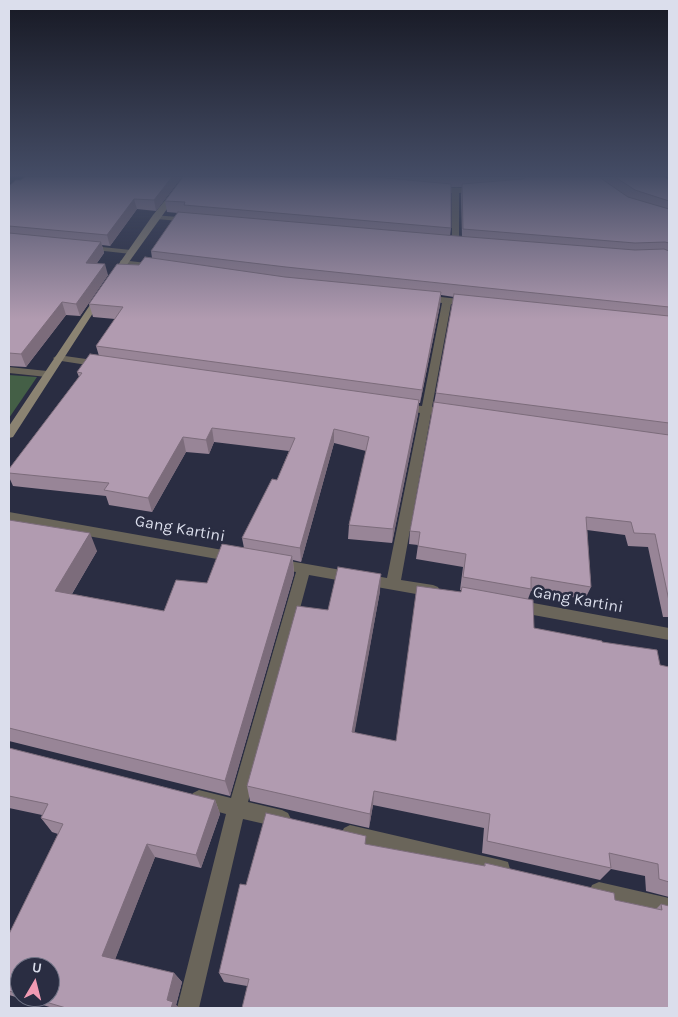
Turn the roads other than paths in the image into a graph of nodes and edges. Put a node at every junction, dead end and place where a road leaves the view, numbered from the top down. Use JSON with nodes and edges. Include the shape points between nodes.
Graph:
{"nodes":[{"id":1,"x":151,"y":224,"type":"edge"},
{"id":2,"x":456,"y":224,"type":"edge"},
{"id":3,"x":446,"y":243,"type":"edge"},
{"id":4,"x":456,"y":244,"type":"junction"},
{"id":5,"x":465,"y":245,"type":"edge"},
{"id":6,"x":74,"y":246,"type":"edge"},
{"id":7,"x":131,"y":252,"type":"junction"},
{"id":8,"x":124,"y":262,"type":"junction"},
{"id":9,"x":162,"y":267,"type":"edge"},
{"id":10,"x":409,"y":297,"type":"edge"},
{"id":11,"x":447,"y":301,"type":"junction"},
{"id":12,"x":476,"y":304,"type":"edge"},
{"id":13,"x":58,"y":358,"type":"junction"},
{"id":14,"x":115,"y":366,"type":"edge"},
{"id":15,"x":9,"y":370,"type":"edge"},
{"id":16,"x":47,"y":374,"type":"junction"},
{"id":17,"x":387,"y":405,"type":"edge"},
{"id":18,"x":426,"y":410,"type":"junction"},
{"id":19,"x":455,"y":414,"type":"edge"},
{"id":20,"x":9,"y":434,"type":"edge"},
{"id":21,"x":9,"y":517,"type":"edge"},
{"id":22,"x":247,"y":559,"type":"edge"},
{"id":23,"x":266,"y":562,"type":"edge"},
{"id":24,"x":304,"y":569,"type":"junction"},
{"id":25,"x":393,"y":584,"type":"junction"},
{"id":26,"x":450,"y":594,"type":"edge"},
{"id":27,"x":507,"y":605,"type":"edge"},
{"id":28,"x":669,"y":634,"type":"edge"},
{"id":29,"x":180,"y":794,"type":"edge"},
{"id":30,"x":237,"y":808,"type":"junction"},
{"id":31,"x":295,"y":822,"type":"edge"},
{"id":32,"x":333,"y":830,"type":"edge"},
{"id":33,"x":516,"y":872,"type":"edge"},
{"id":34,"x":583,"y":888,"type":"edge"},
{"id":35,"x":669,"y":908,"type":"edge"},
{"id":36,"x":188,"y":1008,"type":"edge"}],
"edges":[{"from":1,"to":7,"type":"main road"},
{"from":2,"to":4,"type":"street"},
{"from":3,"to":4,"type":"street"},
{"from":4,"to":5,"type":"street"},
{"from":6,"to":7,"type":"street"},
{"from":7,"to":8,"type":"main road"},
{"from":8,"to":9,"type":"street"},
{"from":8,"to":13,"type":"main road"},
{"from":10,"to":11,"type":"street"},
{"from":11,"to":12,"type":"street"},
{"from":11,"to":18,"type":"street"},
{"from":13,"to":14,"type":"street"},
{"from":13,"to":16,"type":"main road"},
{"from":15,"to":16,"type":"street"},
{"from":16,"to":20,"type":"main road"},
{"from":17,"to":18,"type":"street"},
{"from":18,"to":19,"type":"street"},
{"from":18,"to":25,"type":"street"},
{"from":21,"to":22,"type":"street","name":"Gang Kartini"},
{"from":23,"to":24,"type":"street"},
{"from":24,"to":25,"type":"street"},
{"from":24,"to":30,"type":"street"},
{"from":25,"to":26,"type":"street"},
{"from":27,"to":28,"type":"street","name":"Gang Kartini"},
{"from":29,"to":30,"type":"street"},
{"from":30,"to":31,"type":"street"},
{"from":30,"to":36,"type":"street"},
{"from":32,"to":33,"type":"street"},
{"from":34,"to":35,"type":"street"}]}
